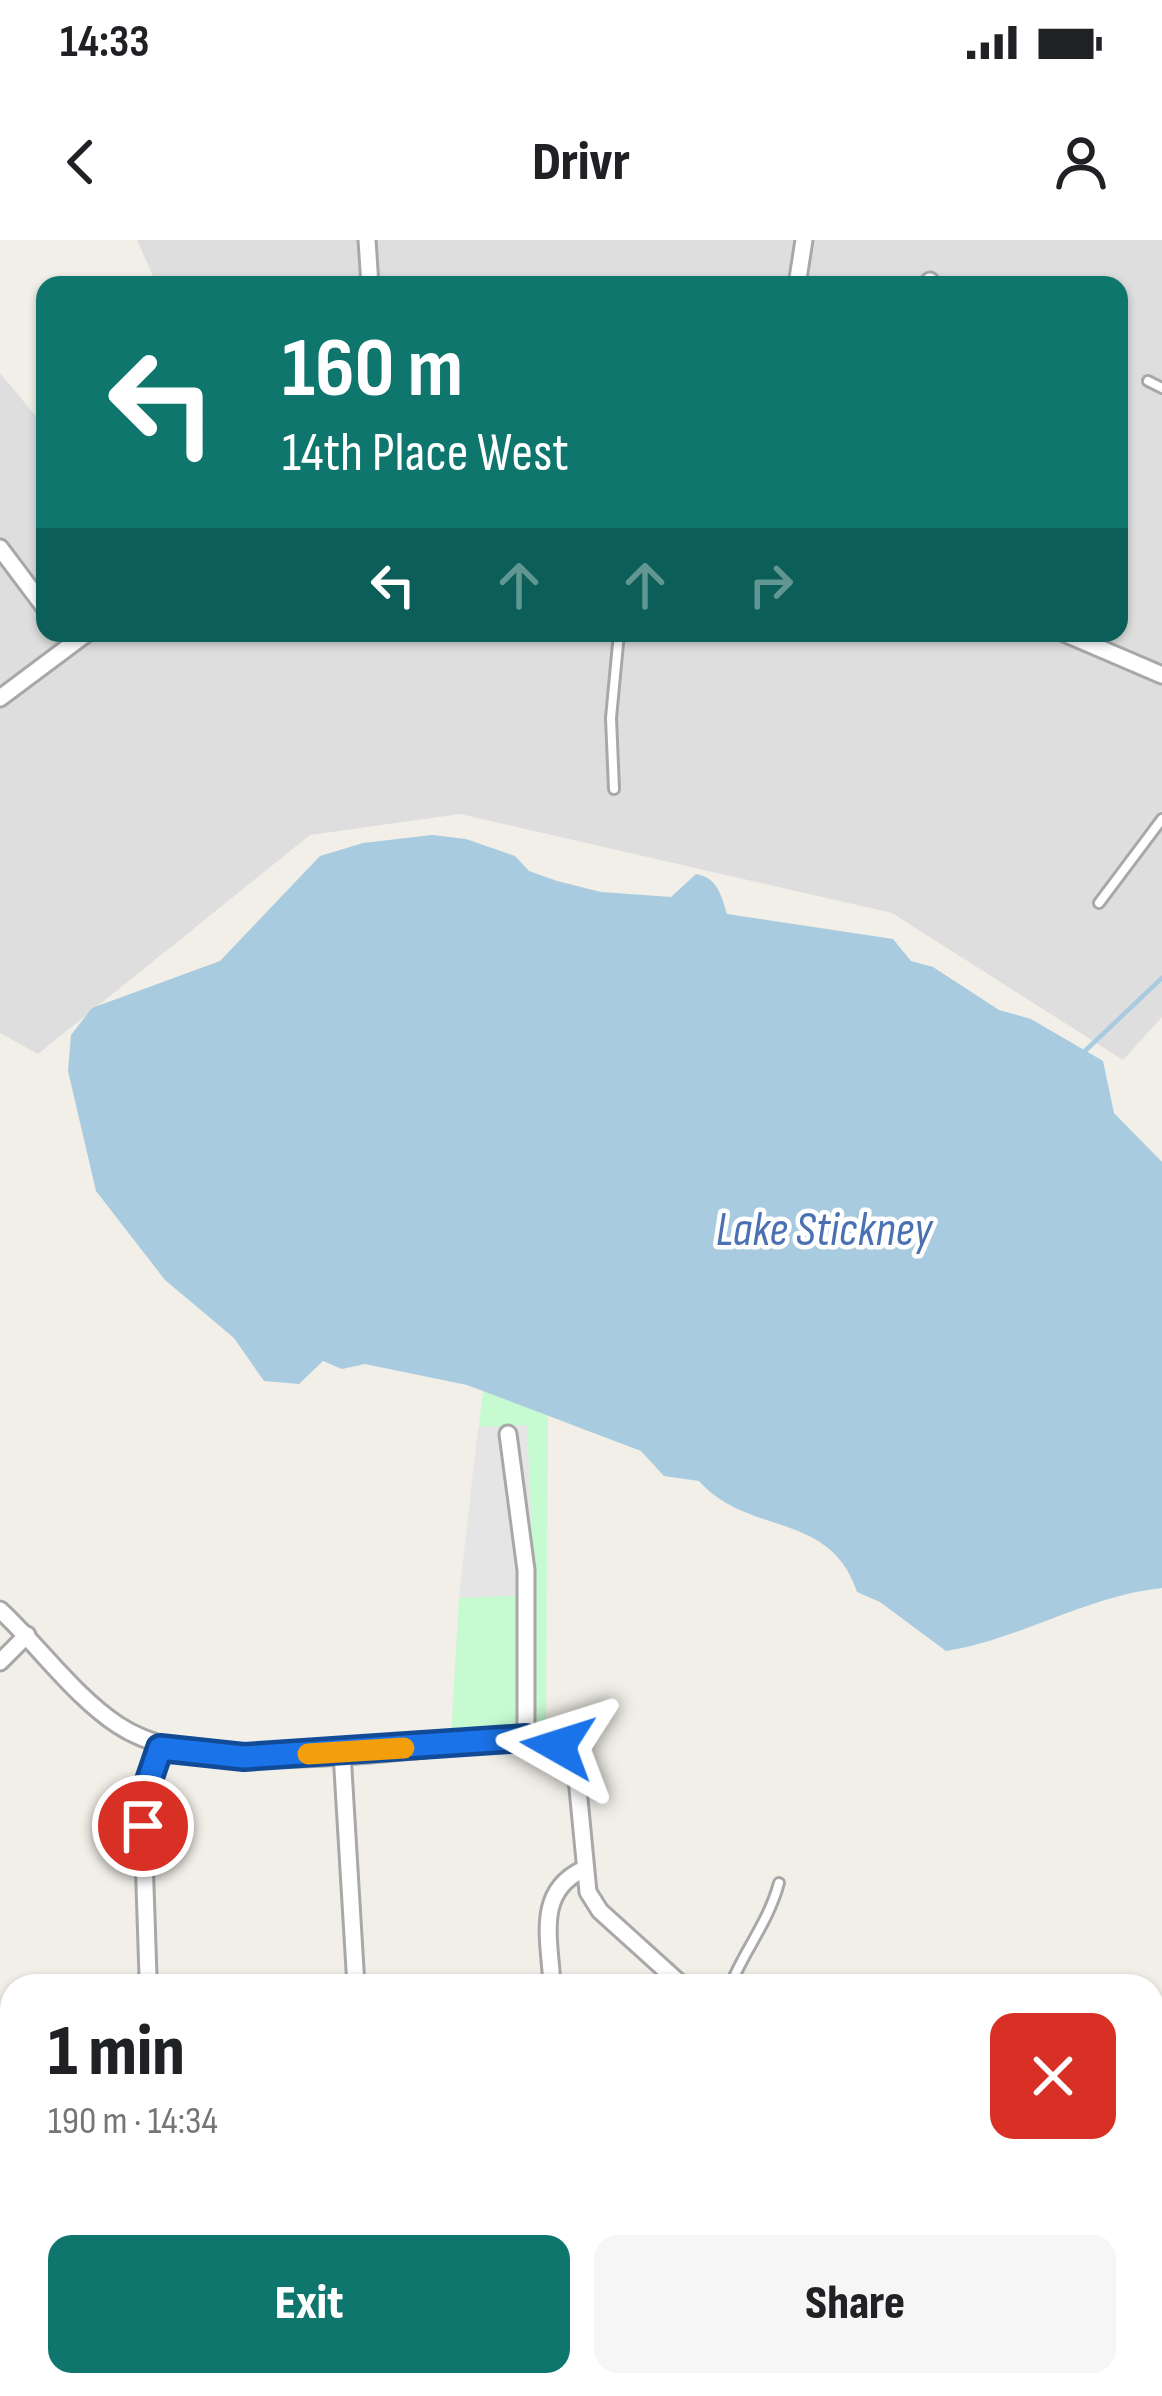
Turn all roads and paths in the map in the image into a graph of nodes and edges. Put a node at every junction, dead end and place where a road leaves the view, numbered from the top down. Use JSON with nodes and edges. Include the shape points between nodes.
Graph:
{"nodes":[{"id":1,"x":367,"y":240,"type":"edge"},
{"id":2,"x":804,"y":240,"type":"edge"},
{"id":3,"x":369,"y":276,"type":"edge"},
{"id":4,"x":798,"y":276,"type":"edge"},
{"id":5,"x":1148,"y":381,"type":"dead end"},
{"id":6,"x":1162,"y":388,"type":"edge"},
{"id":7,"x":0,"y":548,"type":"edge"},
{"id":8,"x":36,"y":596,"type":"edge"},
{"id":9,"x":65,"y":642,"type":"edge"},
{"id":10,"x":618,"y":642,"type":"edge"},
{"id":11,"x":1085,"y":642,"type":"edge"},
{"id":12,"x":1162,"y":675,"type":"edge"},
{"id":13,"x":0,"y":698,"type":"edge"},
{"id":14,"x":614,"y":789,"type":"dead end"},
{"id":15,"x":1162,"y":820,"type":"edge"},
{"id":16,"x":1099,"y":903,"type":"dead end"},
{"id":17,"x":508,"y":1434,"type":"dead end"},
{"id":18,"x":0,"y":1610,"type":"edge"},
{"id":19,"x":27,"y":1634,"type":"junction"},
{"id":20,"x":0,"y":1662,"type":"edge"},
{"id":21,"x":526,"y":1738,"type":"junction"},
{"id":22,"x":160,"y":1748,"type":"junction"},
{"id":23,"x":342,"y":1753,"type":"junction"},
{"id":24,"x":582,"y":1870,"type":"junction"},
{"id":25,"x":778,"y":1883,"type":"dead end"},
{"id":26,"x":148,"y":1974,"type":"edge"},
{"id":27,"x":355,"y":1974,"type":"edge"},
{"id":28,"x":551,"y":1974,"type":"edge"},
{"id":29,"x":670,"y":1974,"type":"edge"},
{"id":30,"x":735,"y":1974,"type":"edge"}],
"edges":[{"from":1,"to":3,"type":"street"},
{"from":2,"to":4,"type":"street"},
{"from":5,"to":6,"type":"lane"},
{"from":7,"to":8,"type":"street"},
{"from":9,"to":13,"type":"street"},
{"from":10,"to":14,"type":"lane"},
{"from":11,"to":12,"type":"street"},
{"from":15,"to":16,"type":"lane"},
{"from":17,"to":21,"type":"street","via":[[526,1570]]},
{"from":18,"to":19,"type":"street"},
{"from":19,"to":20,"type":"street"},
{"from":19,"to":22,"type":"street","via":[[116,1724]]},
{"from":21,"to":23,"type":"street"},
{"from":21,"to":24,"type":"street","via":[[569,1753],[576,1768]]},
{"from":22,"to":23,"type":"street","via":[[244,1757]]},
{"from":22,"to":26,"type":"street","via":[[145,1792]]},
{"from":23,"to":27,"type":"street"},
{"from":24,"to":28,"type":"street","via":[[560,1880],[548,1900]]},
{"from":24,"to":29,"type":"street","via":[[600,1911]]},
{"from":25,"to":30,"type":"lane","via":[[760,1936]]}]}
